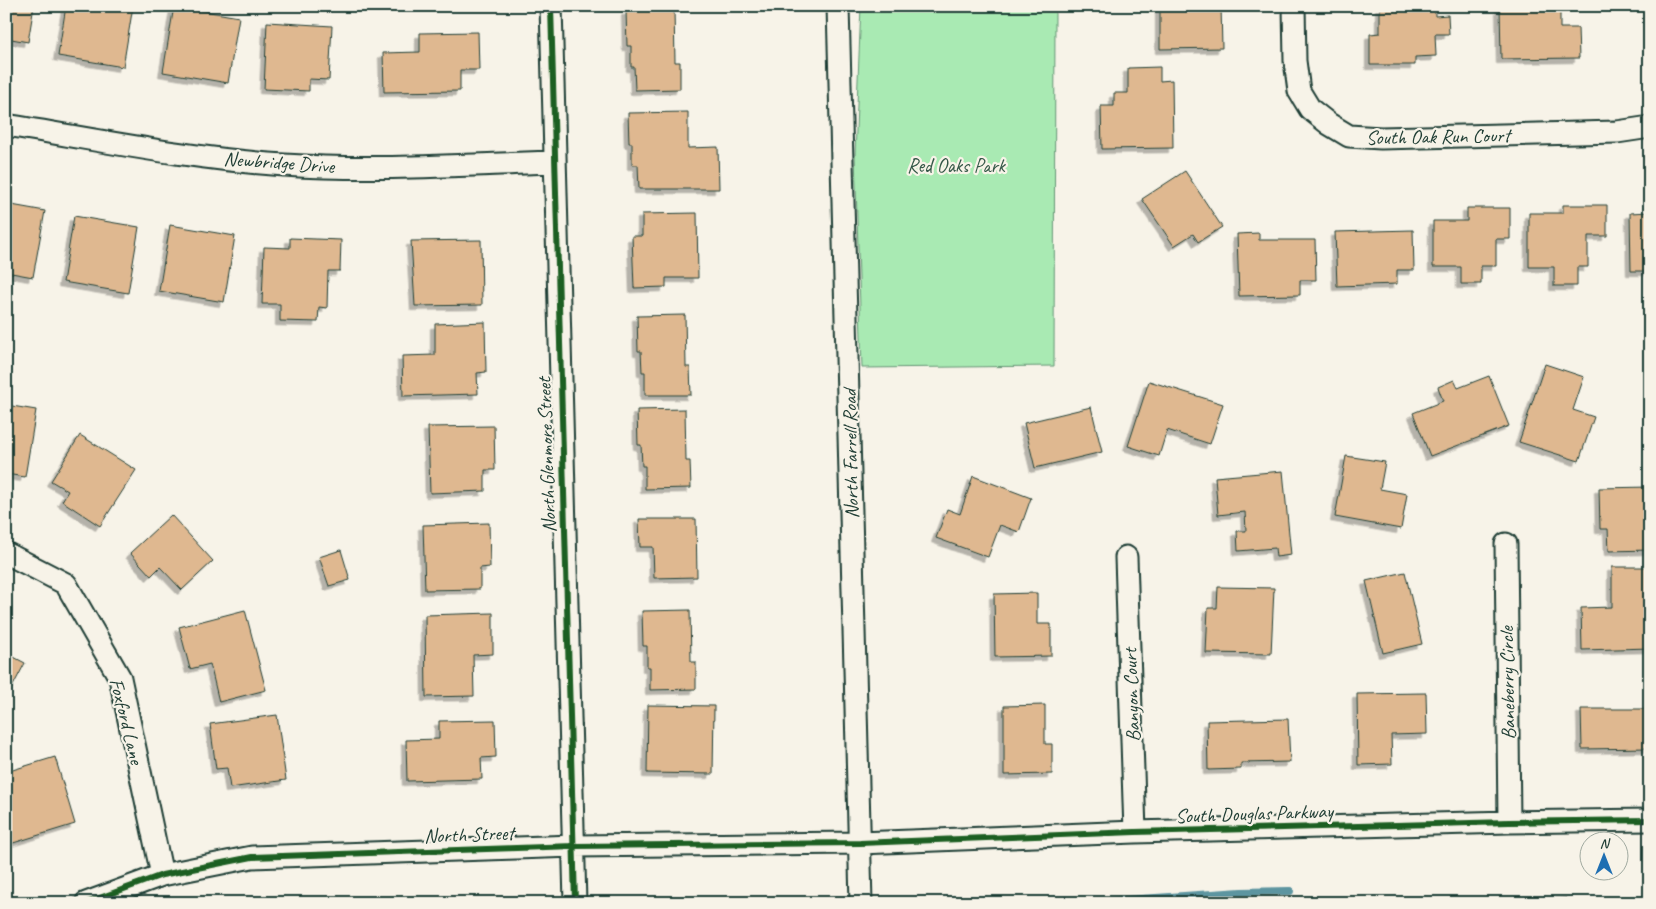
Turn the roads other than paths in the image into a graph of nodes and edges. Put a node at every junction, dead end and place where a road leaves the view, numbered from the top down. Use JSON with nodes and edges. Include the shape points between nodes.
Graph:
{"nodes":[{"id":1,"x":551,"y":6,"type":"edge"},
{"id":2,"x":838,"y":6,"type":"edge"},
{"id":3,"x":1294,"y":6,"type":"edge"},
{"id":4,"x":6,"y":125,"type":"edge"},
{"id":5,"x":1650,"y":127,"type":"edge"},
{"id":6,"x":554,"y":162,"type":"junction"},
{"id":7,"x":1506,"y":544,"type":"dead end"},
{"id":8,"x":6,"y":553,"type":"edge"},
{"id":9,"x":1126,"y":557,"type":"dead end"},
{"id":10,"x":1650,"y":820,"type":"edge"},
{"id":11,"x":1509,"y":822,"type":"junction"},
{"id":12,"x":1135,"y":832,"type":"junction"},
{"id":13,"x":860,"y":843,"type":"junction"},
{"id":14,"x":574,"y":846,"type":"junction"},
{"id":15,"x":162,"y":875,"type":"junction"},
{"id":16,"x":86,"y":903,"type":"edge"},
{"id":17,"x":575,"y":903,"type":"edge"},
{"id":18,"x":861,"y":903,"type":"edge"}],
"edges":[{"from":1,"to":6,"type":"street","name":"North Glenmore Street"},
{"from":2,"to":13,"type":"street","name":"North Farrell Road"},
{"from":3,"to":5,"type":"street","name":"South Oak Run Court","via":[[1299,91],[1310,109],[1349,136],[1391,138],[1617,132]]},
{"from":4,"to":6,"type":"street","name":"Newbridge Drive","via":[[204,157],[284,165],[357,168]]},
{"from":6,"to":14,"type":"street","name":"North Glenmore Street"},
{"from":7,"to":11,"type":"street","name":"Baneberry Circle"},
{"from":8,"to":15,"type":"street","name":"Foxford Lane","via":[[66,584],[120,678]]},
{"from":9,"to":12,"type":"street","name":"Banyon Court"},
{"from":10,"to":11,"type":"street","name":"South Douglas Parkway"},
{"from":11,"to":12,"type":"street","name":"South Douglas Parkway"},
{"from":12,"to":13,"type":"street","name":"South Douglas Parkway"},
{"from":13,"to":14,"type":"street","name":"North Street"},
{"from":13,"to":18,"type":"street","name":"North Farrell Road"},
{"from":14,"to":15,"type":"street","name":"North Street","via":[[252,857]]},
{"from":14,"to":17,"type":"street","name":"North Glenmore Street"},
{"from":15,"to":16,"type":"street","name":"North Street"}]}
